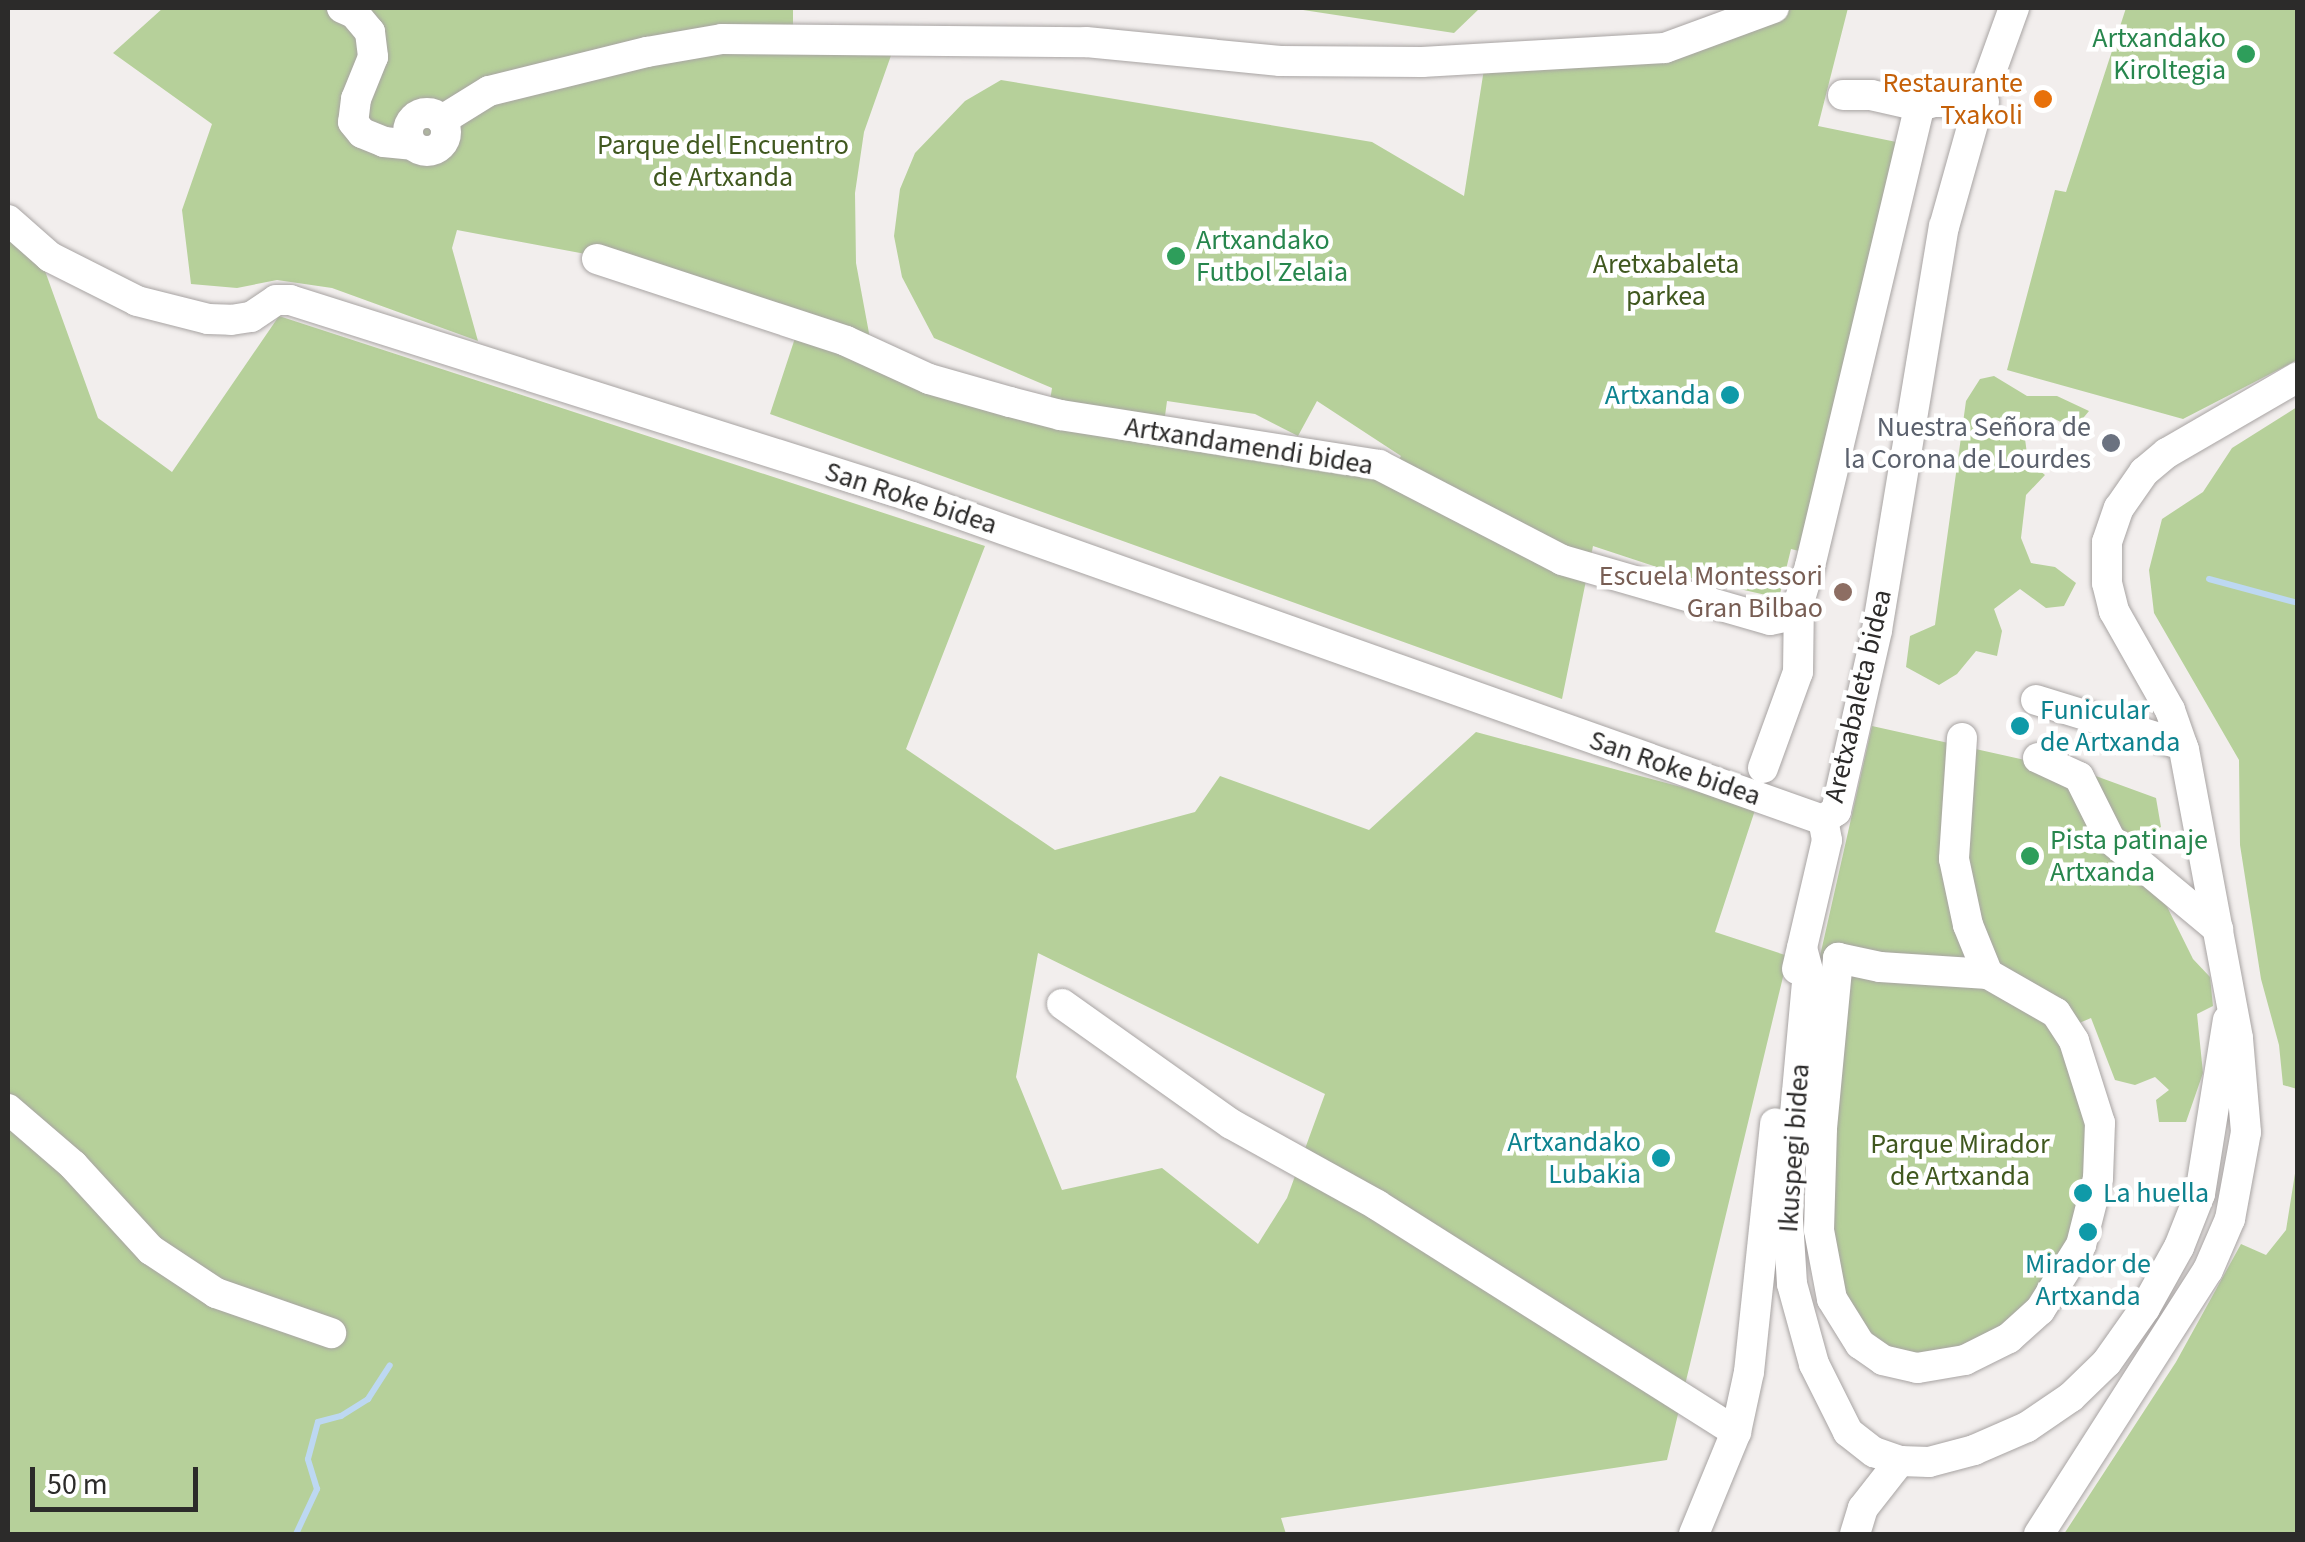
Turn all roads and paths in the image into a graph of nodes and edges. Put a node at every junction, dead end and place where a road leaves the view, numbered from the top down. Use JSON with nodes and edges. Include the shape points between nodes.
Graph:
{"nodes":[{"id":1,"x":342,"y":8,"type":"edge"},
{"id":2,"x":1774,"y":8,"type":"edge"},
{"id":3,"x":2014,"y":8,"type":"edge"},
{"id":4,"x":1987,"y":92,"type":"junction"},
{"id":5,"x":1843,"y":95,"type":"dead end"},
{"id":6,"x":1920,"y":106,"type":"junction"},
{"id":7,"x":8,"y":220,"type":"edge"},
{"id":8,"x":597,"y":259,"type":"dead end"},
{"id":9,"x":2298,"y":376,"type":"edge"},
{"id":10,"x":1799,"y":602,"type":"junction"},
{"id":11,"x":2036,"y":700,"type":"dead end"},
{"id":12,"x":1962,"y":738,"type":"dead end"},
{"id":13,"x":2183,"y":747,"type":"junction"},
{"id":14,"x":2038,"y":758,"type":"dead end"},
{"id":15,"x":1762,"y":768,"type":"dead end"},
{"id":16,"x":1823,"y":820,"type":"junction"},
{"id":17,"x":2218,"y":929,"type":"junction"},
{"id":18,"x":1802,"y":948,"type":"junction"},
{"id":19,"x":1988,"y":974,"type":"junction"},
{"id":20,"x":2232,"y":1002,"type":"junction"},
{"id":21,"x":1062,"y":1004,"type":"dead end"},
{"id":22,"x":8,"y":1109,"type":"edge"},
{"id":23,"x":331,"y":1333,"type":"dead end"},
{"id":24,"x":1736,"y":1432,"type":"junction"},
{"id":25,"x":1900,"y":1461,"type":"junction"},
{"id":26,"x":1694,"y":1534,"type":"edge"},
{"id":27,"x":1856,"y":1534,"type":"edge"},
{"id":28,"x":2040,"y":1534,"type":"edge"}],
"edges":[{"from":1,"to":2,"type":"street","via":[[370,32],[373,57],[353,122],[384,142],[424,151],[445,138],[442,120],[489,91],[722,39],[1086,42],[1280,61],[1422,62],[1665,48]]},
{"from":3,"to":4,"type":"street","name":"Aretxabaleta bidea"},
{"from":4,"to":6,"type":"street"},
{"from":4,"to":16,"type":"street","name":"Aretxabaleta bidea","via":[[1944,227],[1876,630],[1836,812]]},
{"from":5,"to":6,"type":"street"},
{"from":6,"to":10,"type":"street"},
{"from":7,"to":16,"type":"street","name":"San Roke bidea","via":[[50,257],[137,301],[231,320],[290,300],[912,497]]},
{"from":8,"to":10,"type":"street","name":"Artxandamendi bidea","via":[[1010,402],[1379,464],[1562,560],[1719,608],[1770,620],[1789,616]]},
{"from":9,"to":13,"type":"street","via":[[2167,453],[2130,489],[2112,525],[2106,560],[2114,611],[2170,710]]},
{"from":10,"to":15,"type":"street","via":[[1798,672]]},
{"from":11,"to":13,"type":"street"},
{"from":12,"to":19,"type":"street","via":[[1954,859],[1968,925]]},
{"from":13,"to":17,"type":"street"},
{"from":14,"to":17,"type":"street","via":[[2078,776],[2110,839]]},
{"from":16,"to":18,"type":"street","name":"Aretxabaleta bidea","via":[[1827,840]]},
{"from":17,"to":20,"type":"street"},
{"from":18,"to":24,"type":"street","name":"Aretxabaleta bidea"},
{"from":18,"to":25,"type":"street","name":"Ikuspegi bidea","via":[[1808,971],[1788,1204],[1792,1284],[1814,1364],[1848,1432]]},
{"from":19,"to":19,"type":"street","via":[[2056,1013],[2074,1042],[2100,1123],[2098,1178],[2081,1245],[2040,1310],[2009,1338],[1964,1360],[1917,1368],[1882,1360],[1860,1344],[1832,1298],[1820,1215],[1838,958]]},
{"from":20,"to":25,"type":"street","via":[[2200,1194],[2179,1247],[2107,1362],[2027,1427],[1974,1450],[1928,1462]]},
{"from":20,"to":28,"type":"street","via":[[2246,1132],[2230,1219],[2190,1302]]},
{"from":21,"to":24,"type":"street","via":[[1231,1124],[1377,1205]]},
{"from":22,"to":23,"type":"street","via":[[73,1165],[150,1250],[216,1293]]},
{"from":24,"to":26,"type":"street","name":"Aretxabaleta bidea"},
{"from":25,"to":27,"type":"street","via":[[1862,1508]]}]}
